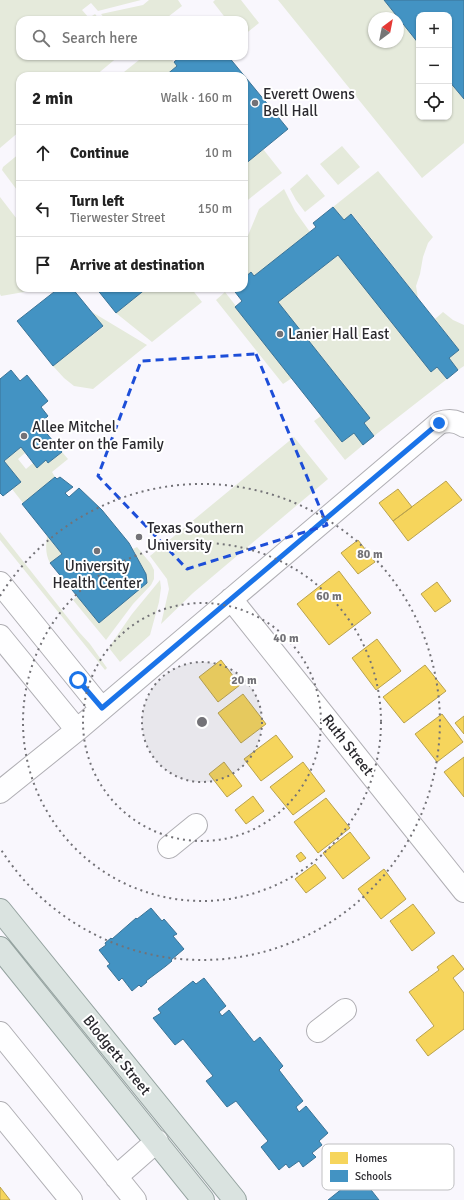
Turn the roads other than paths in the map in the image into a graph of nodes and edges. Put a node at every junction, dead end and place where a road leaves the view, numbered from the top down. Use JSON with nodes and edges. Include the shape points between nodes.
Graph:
{"nodes":[{"id":1,"x":460,"y":424,"type":"edge"},
{"id":2,"x":0,"y":583,"type":"edge"},
{"id":3,"x":231,"y":599,"type":"junction"},
{"id":4,"x":0,"y":636,"type":"edge"},
{"id":5,"x":102,"y":708,"type":"junction"},
{"id":6,"x":77,"y":730,"type":"junction"},
{"id":7,"x":0,"y":792,"type":"edge"},
{"id":8,"x":196,"y":825,"type":"dead end"},
{"id":9,"x":169,"y":847,"type":"dead end"},
{"id":10,"x":464,"y":891,"type":"edge"},
{"id":11,"x":0,"y":910,"type":"edge"},
{"id":12,"x":0,"y":948,"type":"edge"},
{"id":13,"x":345,"y":1010,"type":"dead end"},
{"id":14,"x":318,"y":1031,"type":"dead end"},
{"id":15,"x":0,"y":1033,"type":"edge"},
{"id":16,"x":0,"y":1113,"type":"edge"},
{"id":17,"x":175,"y":1127,"type":"junction"},
{"id":18,"x":157,"y":1141,"type":"junction"},
{"id":19,"x":116,"y":1177,"type":"junction"},
{"id":20,"x":71,"y":1200,"type":"edge"},
{"id":21,"x":135,"y":1200,"type":"edge"},
{"id":22,"x":203,"y":1200,"type":"edge"},
{"id":23,"x":235,"y":1200,"type":"edge"}],
"edges":[{"from":1,"to":3,"type":"street","via":[[447,420],[439,423]]},
{"from":2,"to":5,"type":"street"},
{"from":3,"to":5,"type":"street"},
{"from":3,"to":10,"type":"street","name":"Ruth Street"},
{"from":4,"to":6,"type":"street"},
{"from":5,"to":6,"type":"street"},
{"from":6,"to":7,"type":"street"},
{"from":8,"to":9,"type":"street"},
{"from":11,"to":17,"type":"main road","name":"Blodgett Street"},
{"from":12,"to":18,"type":"main road","name":"Blodgett Street"},
{"from":13,"to":14,"type":"street"},
{"from":15,"to":19,"type":"street"},
{"from":16,"to":20,"type":"street"},
{"from":17,"to":18,"type":"main road"},
{"from":17,"to":23,"type":"main road","name":"Blodgett Street"},
{"from":18,"to":19,"type":"street"},
{"from":18,"to":22,"type":"main road","name":"Blodgett Street"},
{"from":19,"to":21,"type":"street"}]}
